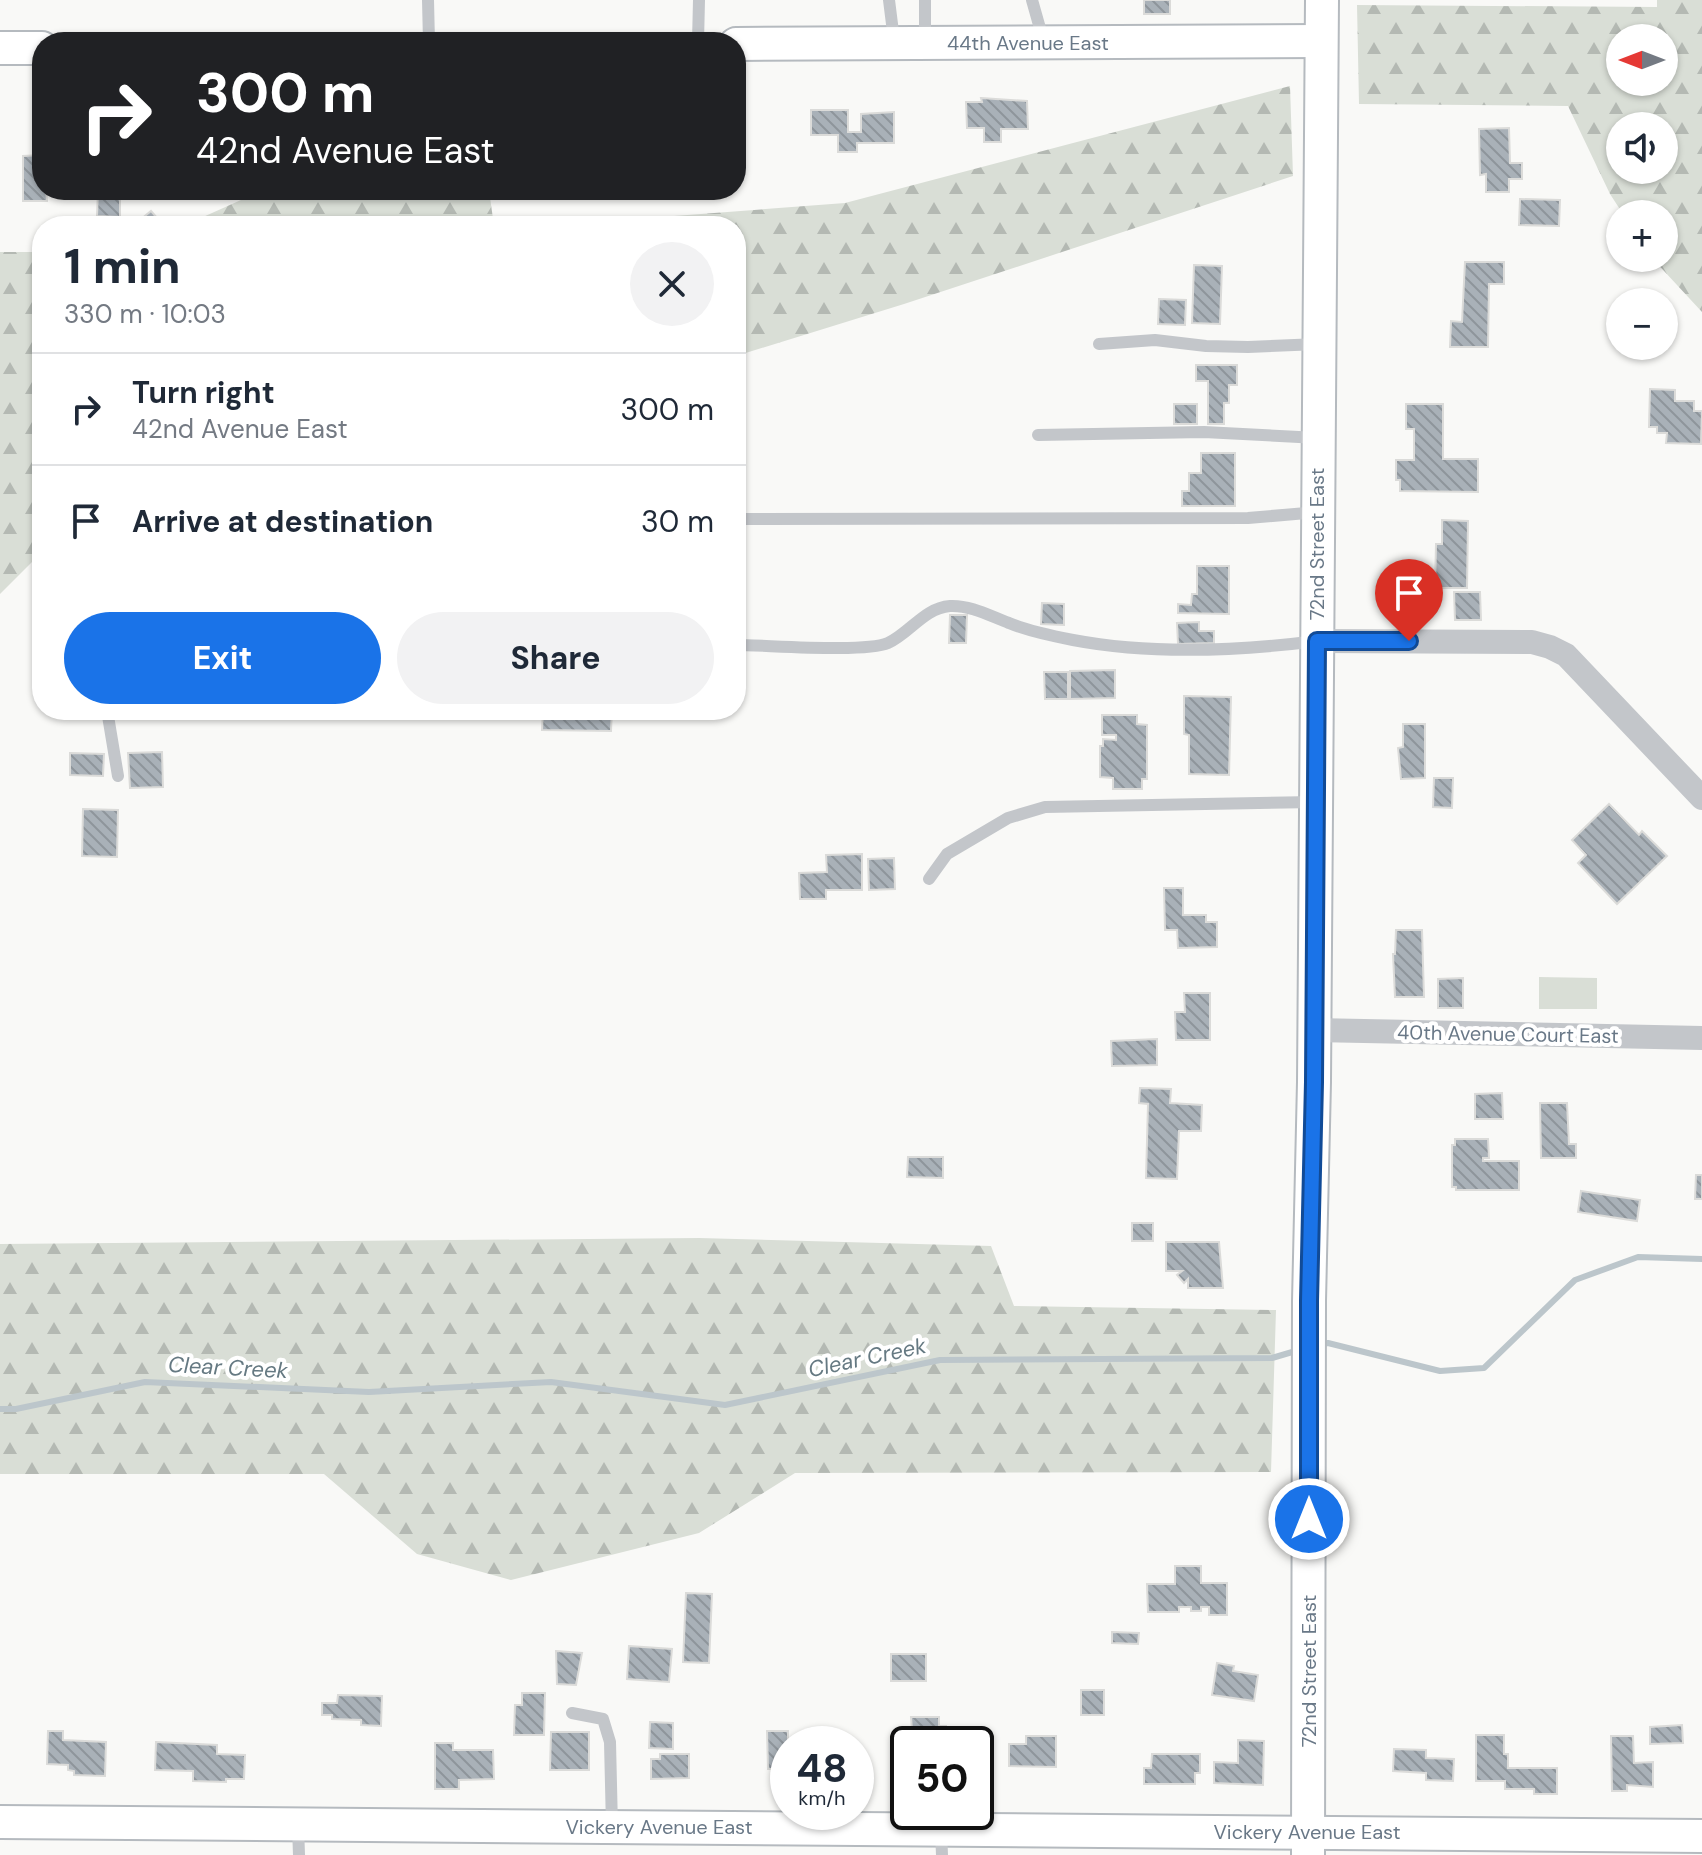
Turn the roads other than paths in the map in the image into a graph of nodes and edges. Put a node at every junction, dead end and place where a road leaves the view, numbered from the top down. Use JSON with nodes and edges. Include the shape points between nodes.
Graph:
{"nodes":[{"id":1,"x":428,"y":0,"type":"edge"},
{"id":2,"x":699,"y":0,"type":"edge"},
{"id":3,"x":889,"y":0,"type":"edge"},
{"id":4,"x":925,"y":0,"type":"edge"},
{"id":5,"x":1032,"y":0,"type":"edge"},
{"id":6,"x":1322,"y":0,"type":"edge"},
{"id":7,"x":429,"y":32,"type":"edge"},
{"id":8,"x":698,"y":32,"type":"edge"},
{"id":9,"x":1321,"y":41,"type":"junction"},
{"id":10,"x":1044,"y":42,"type":"junction"},
{"id":11,"x":910,"y":43,"type":"junction"},
{"id":12,"x":746,"y":44,"type":"edge"},
{"id":13,"x":0,"y":48,"type":"edge"},
{"id":14,"x":32,"y":48,"type":"edge"},
{"id":15,"x":1099,"y":344,"type":"dead end"},
{"id":16,"x":1319,"y":344,"type":"junction"},
{"id":17,"x":1038,"y":435,"type":"dead end"},
{"id":18,"x":1318,"y":438,"type":"junction"},
{"id":19,"x":1318,"y":512,"type":"junction"},
{"id":20,"x":746,"y":519,"type":"edge"},
{"id":21,"x":1317,"y":641,"type":"junction"},
{"id":22,"x":746,"y":645,"type":"edge"},
{"id":23,"x":109,"y":720,"type":"edge"},
{"id":24,"x":118,"y":776,"type":"dead end"},
{"id":25,"x":1702,"y":798,"type":"edge"},
{"id":26,"x":1316,"y":802,"type":"junction"},
{"id":27,"x":929,"y":879,"type":"dead end"},
{"id":28,"x":1314,"y":1030,"type":"junction"},
{"id":29,"x":1702,"y":1038,"type":"edge"},
{"id":30,"x":572,"y":1713,"type":"dead end"},
{"id":31,"x":0,"y":1822,"type":"edge"},
{"id":32,"x":612,"y":1827,"type":"junction"},
{"id":33,"x":1702,"y":1836,"type":"edge"},
{"id":34,"x":298,"y":1840,"type":"edge"},
{"id":35,"x":942,"y":1842,"type":"edge"},
{"id":36,"x":1308,"y":1844,"type":"edge"}],
"edges":[{"from":1,"to":7,"type":"lane"},
{"from":2,"to":8,"type":"lane"},
{"from":3,"to":11,"type":"lane"},
{"from":4,"to":11,"type":"lane"},
{"from":5,"to":10,"type":"lane"},
{"from":6,"to":9,"type":"street","name":"72nd Street East"},
{"from":9,"to":10,"type":"street","name":"44th Avenue East"},
{"from":9,"to":16,"type":"street","name":"72nd Street East"},
{"from":10,"to":11,"type":"street","name":"44th Avenue East"},
{"from":11,"to":12,"type":"street","name":"44th Avenue East"},
{"from":13,"to":14,"type":"street"},
{"from":15,"to":16,"type":"lane"},
{"from":16,"to":18,"type":"street","name":"72nd Street East"},
{"from":17,"to":18,"type":"lane","via":[[1204,432]]},
{"from":18,"to":19,"type":"street","name":"72nd Street East"},
{"from":19,"to":20,"type":"lane","via":[[1248,518]]},
{"from":19,"to":21,"type":"street","name":"72nd Street East"},
{"from":21,"to":22,"type":"lane","via":[[1152,648],[1074,641],[951,606],[927,614],[887,644]]},
{"from":21,"to":25,"type":"street","via":[[1532,642],[1550,647],[1566,655]]},
{"from":21,"to":26,"type":"street","name":"72nd Street East"},
{"from":23,"to":24,"type":"lane"},
{"from":26,"to":27,"type":"lane","via":[[1045,807],[1008,818],[947,854]]},
{"from":26,"to":28,"type":"street","name":"72nd Street East"},
{"from":28,"to":29,"type":"street","name":"40th Avenue Court East"},
{"from":28,"to":36,"type":"street","name":"72nd Street East"},
{"from":30,"to":32,"type":"lane","via":[[603,1719],[610,1742]]},
{"from":31,"to":34,"type":"street","name":"Vickery Avenue East"},
{"from":32,"to":34,"type":"street","name":"Vickery Avenue East"},
{"from":32,"to":35,"type":"street","name":"Vickery Avenue East"},
{"from":33,"to":36,"type":"street","name":"Vickery Avenue East"},
{"from":35,"to":36,"type":"street","name":"Vickery Avenue East"}]}
